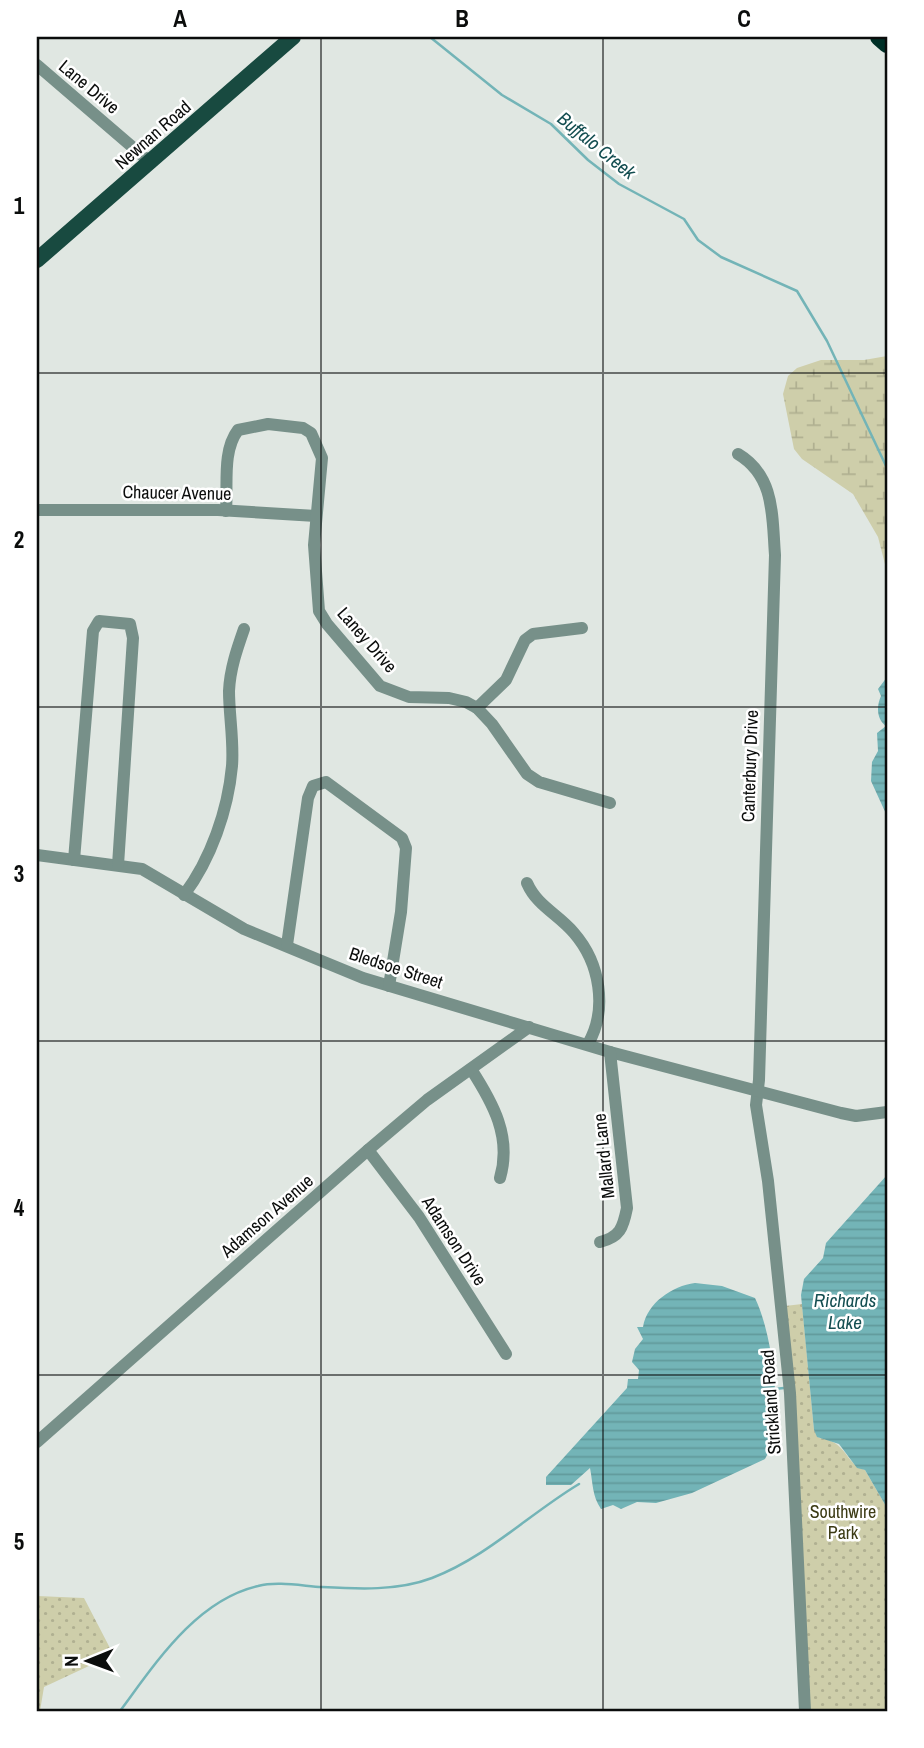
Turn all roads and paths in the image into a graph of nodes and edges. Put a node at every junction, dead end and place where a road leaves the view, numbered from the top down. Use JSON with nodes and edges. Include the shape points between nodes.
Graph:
{"nodes":[{"id":1,"x":293,"y":37,"type":"edge"},
{"id":2,"x":879,"y":37,"type":"edge"},
{"id":3,"x":887,"y":44,"type":"edge"},
{"id":4,"x":37,"y":65,"type":"edge"},
{"id":5,"x":151,"y":163,"type":"junction"},
{"id":6,"x":37,"y":260,"type":"edge"},
{"id":7,"x":738,"y":454,"type":"dead end"},
{"id":8,"x":37,"y":510,"type":"edge"},
{"id":9,"x":226,"y":511,"type":"junction"},
{"id":10,"x":316,"y":516,"type":"junction"},
{"id":11,"x":582,"y":628,"type":"dead end"},
{"id":12,"x":244,"y":629,"type":"dead end"},
{"id":13,"x":477,"y":708,"type":"junction"},
{"id":14,"x":610,"y":803,"type":"dead end"},
{"id":15,"x":37,"y":855,"type":"edge"},
{"id":16,"x":74,"y":860,"type":"junction"},
{"id":17,"x":118,"y":865,"type":"junction"},
{"id":18,"x":527,"y":883,"type":"dead end"},
{"id":19,"x":184,"y":895,"type":"junction"},
{"id":20,"x":287,"y":945,"type":"junction"},
{"id":21,"x":389,"y":986,"type":"junction"},
{"id":22,"x":529,"y":1027,"type":"junction"},
{"id":23,"x":589,"y":1044,"type":"junction"},
{"id":24,"x":610,"y":1052,"type":"junction"},
{"id":25,"x":471,"y":1069,"type":"junction"},
{"id":26,"x":757,"y":1091,"type":"junction"},
{"id":27,"x":887,"y":1112,"type":"edge"},
{"id":28,"x":368,"y":1150,"type":"junction"},
{"id":29,"x":500,"y":1178,"type":"dead end"},
{"id":30,"x":600,"y":1242,"type":"dead end"},
{"id":31,"x":506,"y":1354,"type":"dead end"},
{"id":32,"x":37,"y":1442,"type":"edge"},
{"id":33,"x":806,"y":1711,"type":"edge"}],
"edges":[{"from":1,"to":5,"type":"main road","name":"Newnan Road"},
{"from":2,"to":3,"type":"highway"},
{"from":4,"to":5,"type":"street","name":"Lane Drive"},
{"from":5,"to":6,"type":"main road","name":"Newnan Road"},
{"from":7,"to":26,"type":"street","name":"Canterbury Drive","via":[[753,463],[764,479],[771,500],[775,555]]},
{"from":8,"to":9,"type":"street","name":"Chaucer Avenue"},
{"from":9,"to":10,"type":"street","name":"Chaucer Avenue"},
{"from":9,"to":10,"type":"street","name":"Laney Drive","via":[[232,439],[238,430],[268,424],[311,433],[322,458]]},
{"from":10,"to":13,"type":"street","name":"Laney Drive","via":[[316,597],[327,624],[392,693],[449,698]]},
{"from":11,"to":13,"type":"street","via":[[533,634],[525,640],[506,680]]},
{"from":12,"to":19,"type":"street","via":[[231,673],[232,764],[227,793],[200,874]]},
{"from":13,"to":14,"type":"street","via":[[527,774],[539,782]]},
{"from":15,"to":16,"type":"street","name":"Bledsoe Street"},
{"from":16,"to":17,"type":"street","name":"Bledsoe Street"},
{"from":16,"to":17,"type":"street","via":[[93,631],[99,621],[130,624],[133,638]]},
{"from":17,"to":19,"type":"street","name":"Bledsoe Street","via":[[142,869]]},
{"from":18,"to":23,"type":"street","via":[[533,898],[573,932],[593,968],[598,1018]]},
{"from":19,"to":20,"type":"street","name":"Bledsoe Street","via":[[241,928]]},
{"from":20,"to":21,"type":"street","name":"Bledsoe Street"},
{"from":20,"to":21,"type":"street","via":[[308,798],[313,786],[327,782],[401,838],[406,848]]},
{"from":21,"to":22,"type":"street","name":"Bledsoe Street"},
{"from":22,"to":23,"type":"street","name":"Bledsoe Street"},
{"from":22,"to":25,"type":"street","name":"Adamson Avenue"},
{"from":23,"to":24,"type":"street","name":"Bledsoe Street"},
{"from":24,"to":26,"type":"street","name":"Bledsoe Street"},
{"from":24,"to":30,"type":"street","name":"Mallard Lane","via":[[626,1208],[623,1227],[614,1238]]},
{"from":25,"to":28,"type":"street","name":"Adamson Avenue"},
{"from":25,"to":29,"type":"street","via":[[499,1118],[505,1145]]},
{"from":26,"to":27,"type":"street","name":"Bledsoe Street","via":[[856,1116]]},
{"from":26,"to":33,"type":"street","name":"Strickland Road","via":[[790,1393]]},
{"from":28,"to":31,"type":"street","name":"Adamson Drive","via":[[419,1217]]},
{"from":28,"to":32,"type":"street","name":"Adamson Avenue"}]}
